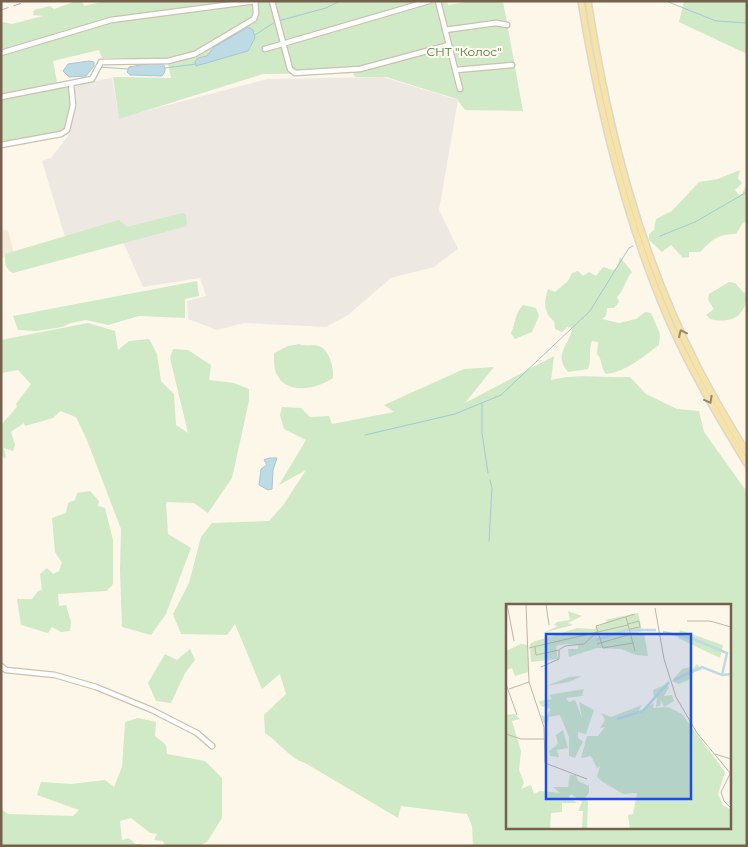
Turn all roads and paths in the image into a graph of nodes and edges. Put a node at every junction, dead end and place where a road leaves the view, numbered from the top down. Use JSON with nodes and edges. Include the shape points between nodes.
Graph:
{"nodes":[{"id":1,"x":255,"y":1,"type":"edge"},
{"id":2,"x":272,"y":1,"type":"edge"},
{"id":3,"x":429,"y":1,"type":"edge"},
{"id":4,"x":438,"y":1,"type":"edge"},
{"id":5,"x":582,"y":1,"type":"edge"},
{"id":6,"x":588,"y":1,"type":"edge"},
{"id":7,"x":507,"y":25,"type":"dead end"},
{"id":8,"x":446,"y":30,"type":"junction"},
{"id":9,"x":283,"y":44,"type":"junction"},
{"id":10,"x":449,"y":45,"type":"junction"},
{"id":11,"x":265,"y":50,"type":"dead end"},
{"id":12,"x":1,"y":53,"type":"edge"},
{"id":13,"x":512,"y":64,"type":"dead end"},
{"id":14,"x":456,"y":70,"type":"junction"},
{"id":15,"x":71,"y":84,"type":"junction"},
{"id":16,"x":460,"y":89,"type":"dead end"},
{"id":17,"x":1,"y":98,"type":"edge"},
{"id":18,"x":1,"y":146,"type":"edge"},
{"id":19,"x":747,"y":453,"type":"edge"},
{"id":20,"x":747,"y":464,"type":"edge"},
{"id":21,"x":1,"y":666,"type":"edge"},
{"id":22,"x":212,"y":746,"type":"dead end"}],
"edges":[{"from":1,"to":12,"type":"street","via":[[111,20]]},
{"from":1,"to":15,"type":"street","via":[[254,19],[195,54],[168,60],[101,62],[92,79]]},
{"from":2,"to":9,"type":"street"},
{"from":3,"to":9,"type":"street"},
{"from":4,"to":8,"type":"street"},
{"from":5,"to":20,"type":"main road","one_way":true,"via":[[606,131],[640,246],[692,370]]},
{"from":19,"to":6,"type":"main road","one_way":true,"via":[[698,368],[645,243],[612,129]]},
{"from":7,"to":8,"type":"street","via":[[496,22]]},
{"from":8,"to":10,"type":"street"},
{"from":9,"to":10,"type":"street","via":[[290,69],[295,73],[360,69]]},
{"from":9,"to":11,"type":"street"},
{"from":10,"to":14,"type":"street"},
{"from":13,"to":14,"type":"street"},
{"from":14,"to":16,"type":"street"},
{"from":15,"to":17,"type":"street"},
{"from":15,"to":18,"type":"street","via":[[73,105],[67,130]]},
{"from":21,"to":22,"type":"street","via":[[6,670],[55,675],[96,688],[152,710],[198,733]]}]}
